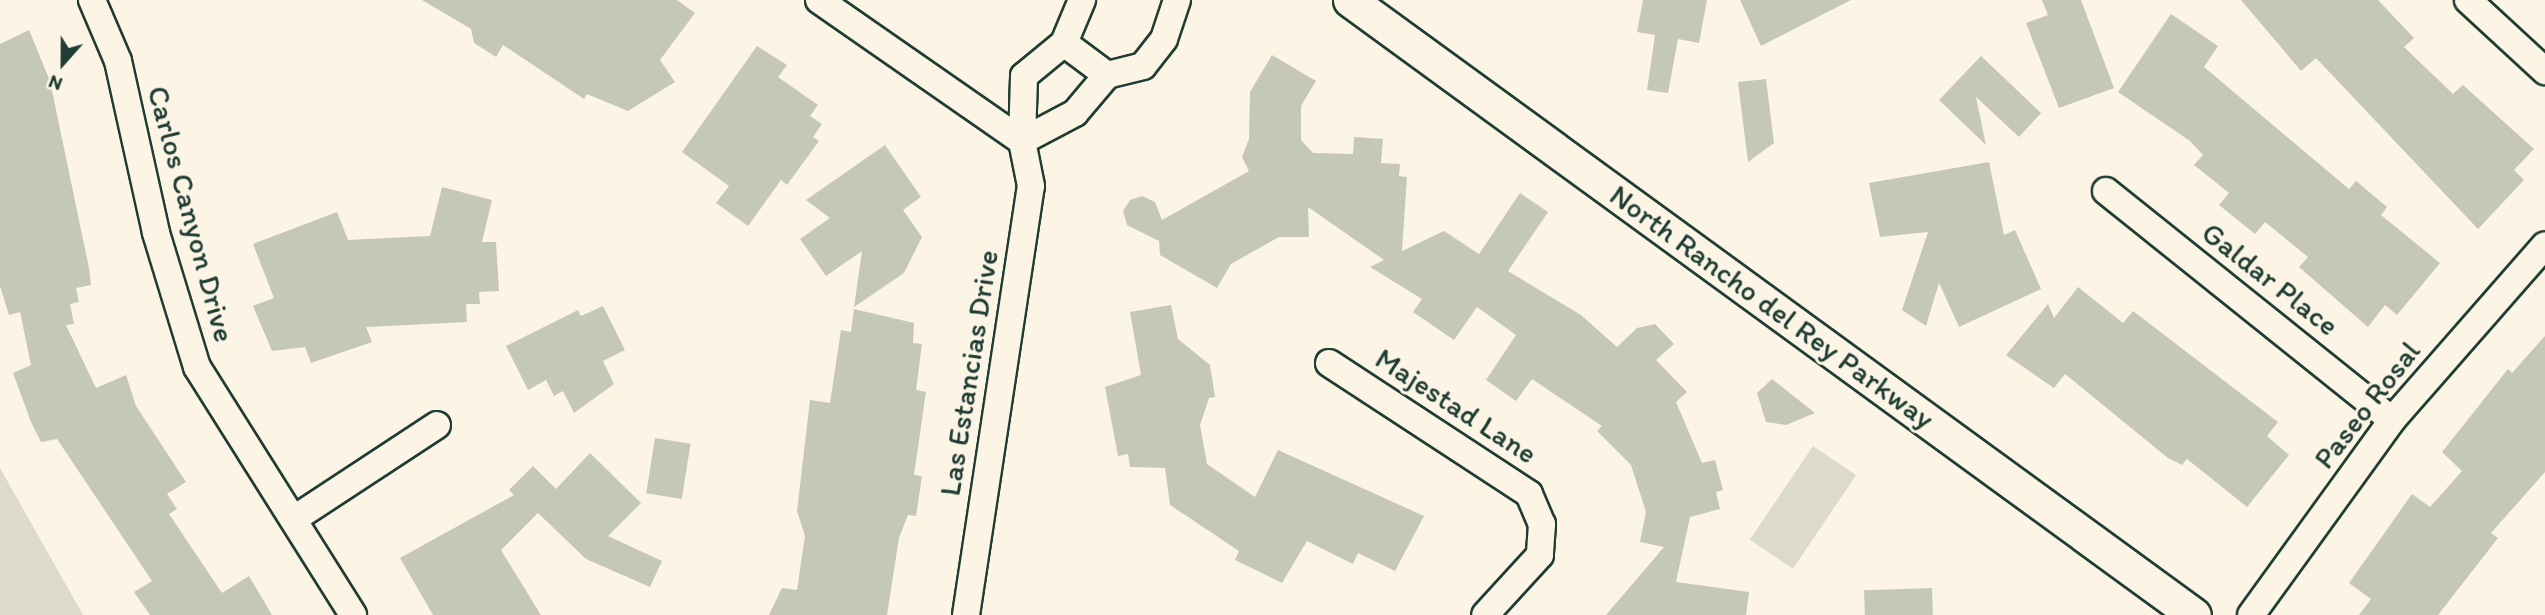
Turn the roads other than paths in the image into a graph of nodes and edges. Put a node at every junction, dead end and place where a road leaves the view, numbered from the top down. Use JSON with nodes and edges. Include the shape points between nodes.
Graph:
{"nodes":[{"id":1,"x":92,"y":0,"type":"edge"},
{"id":2,"x":819,"y":0,"type":"edge"},
{"id":3,"x":1082,"y":0,"type":"edge"},
{"id":4,"x":1177,"y":0,"type":"edge"},
{"id":5,"x":1350,"y":0,"type":"edge"},
{"id":6,"x":2468,"y":0,"type":"edge"},
{"id":7,"x":1063,"y":43,"type":"junction"},
{"id":8,"x":2545,"y":71,"type":"edge"},
{"id":9,"x":1107,"y":75,"type":"junction"},
{"id":10,"x":1022,"y":141,"type":"junction"},
{"id":11,"x":2106,"y":191,"type":"dead end"},
{"id":12,"x":2545,"y":245,"type":"edge"},
{"id":13,"x":1329,"y":363,"type":"dead end"},
{"id":14,"x":2392,"y":419,"type":"junction"},
{"id":15,"x":437,"y":425,"type":"dead end"},
{"id":16,"x":294,"y":519,"type":"junction"},
{"id":17,"x":353,"y":615,"type":"edge"},
{"id":18,"x":966,"y":615,"type":"edge"},
{"id":19,"x":1485,"y":615,"type":"edge"},
{"id":20,"x":2194,"y":615,"type":"edge"},
{"id":21,"x":2251,"y":615,"type":"edge"}],
"edges":[{"from":1,"to":16,"type":"street","name":"Carlos Canyon Drive","via":[[118,61],[156,233],[197,367]]},
{"from":2,"to":10,"type":"street"},
{"from":3,"to":7,"type":"street","name":"Las Estancias Drive"},
{"from":4,"to":9,"type":"street","via":[[1164,39],[1143,66]]},
{"from":5,"to":20,"type":"street","name":"North Rancho del Rey Parkway"},
{"from":6,"to":8,"type":"street"},
{"from":7,"to":9,"type":"street"},
{"from":7,"to":10,"type":"street","name":"Las Estancias Drive","via":[[1024,76]]},
{"from":9,"to":10,"type":"street","via":[[1075,113]]},
{"from":10,"to":18,"type":"street","name":"Las Estancias Drive","via":[[1031,186]]},
{"from":11,"to":14,"type":"street","name":"Galdar Place"},
{"from":12,"to":14,"type":"street","name":"Paseo Rosal"},
{"from":13,"to":19,"type":"street","name":"Majestad Lane","via":[[1529,494],[1542,524],[1540,555]]},
{"from":14,"to":21,"type":"street","name":"Paseo Rosal"},
{"from":15,"to":16,"type":"street"},
{"from":16,"to":17,"type":"street","name":"Carlos Canyon Drive"}]}
